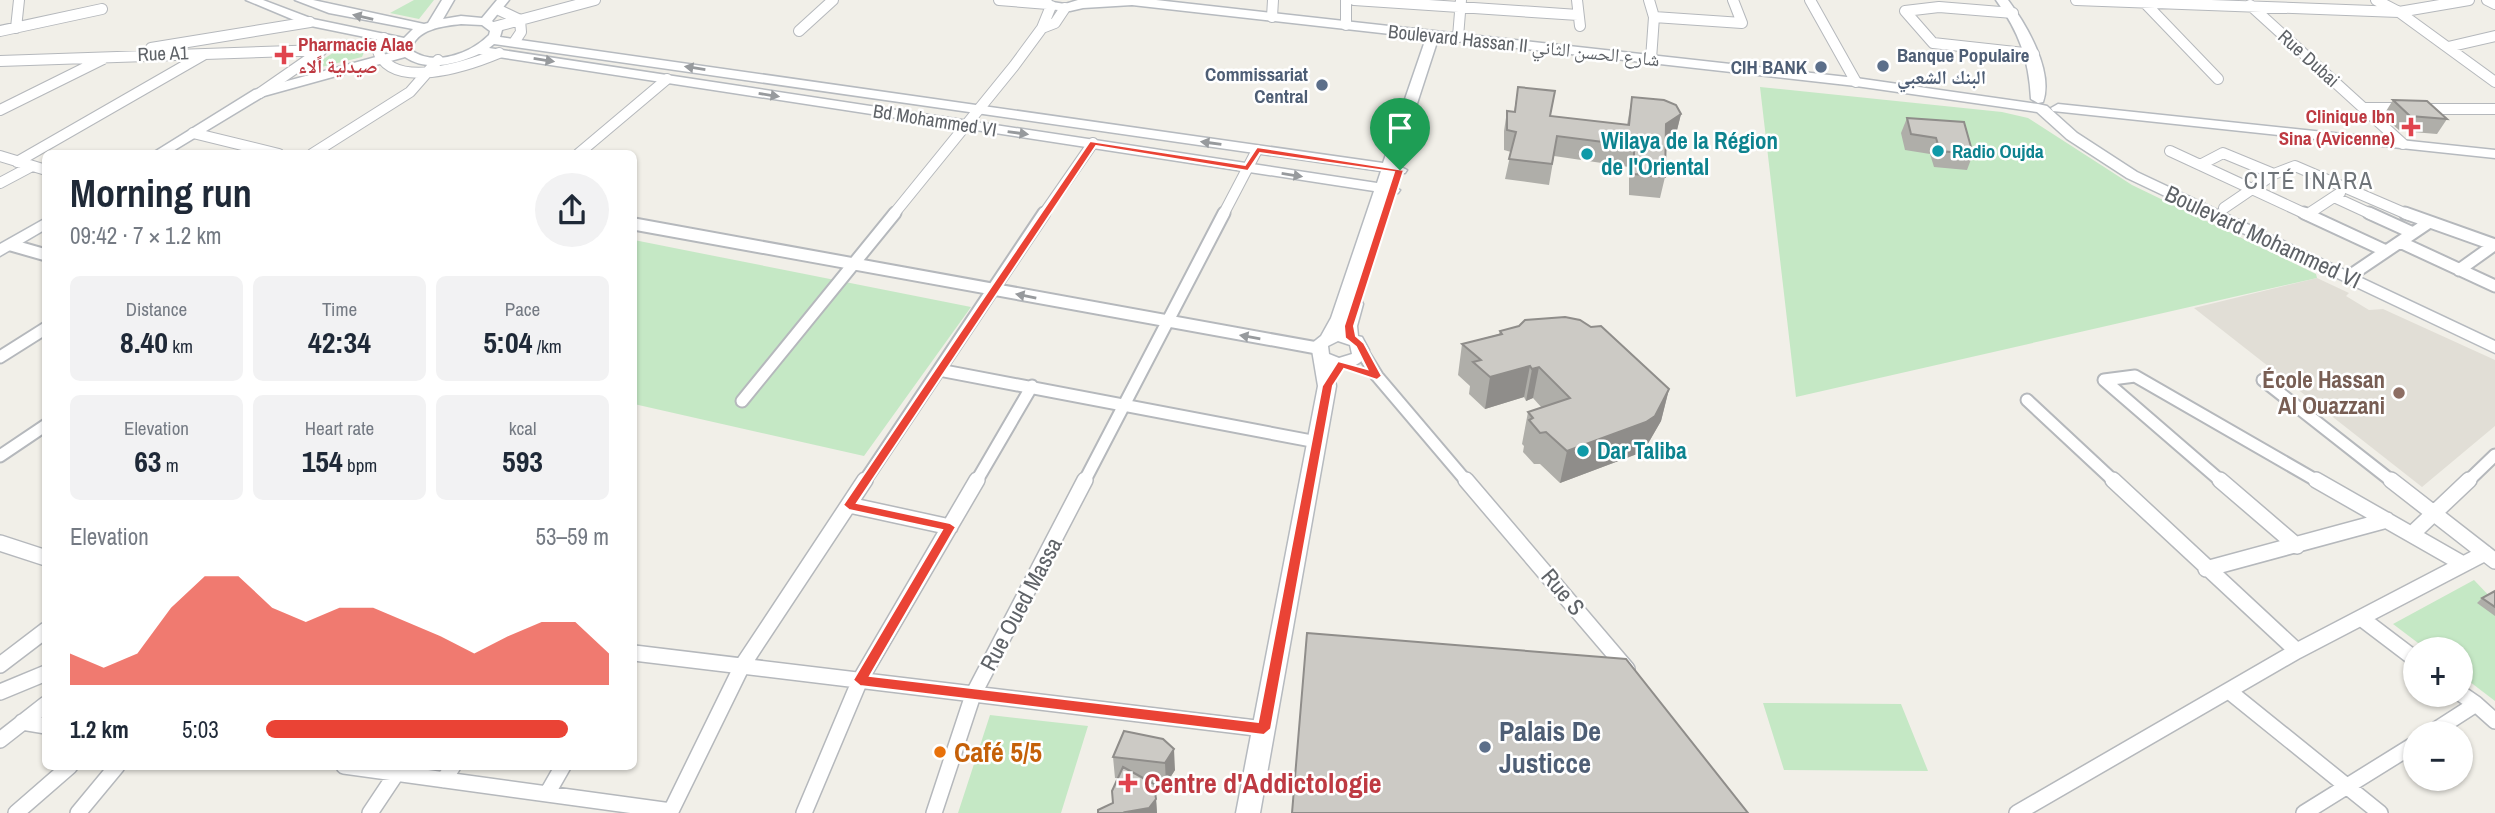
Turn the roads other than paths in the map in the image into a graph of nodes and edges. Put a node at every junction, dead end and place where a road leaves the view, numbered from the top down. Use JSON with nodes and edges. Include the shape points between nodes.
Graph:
{"nodes":[{"id":1,"x":19,"y":0,"type":"edge"},
{"id":2,"x":252,"y":0,"type":"edge"},
{"id":3,"x":302,"y":0,"type":"edge"},
{"id":4,"x":448,"y":0,"type":"edge"},
{"id":5,"x":595,"y":0,"type":"edge"},
{"id":6,"x":834,"y":0,"type":"edge"},
{"id":7,"x":1000,"y":0,"type":"edge"},
{"id":8,"x":1007,"y":0,"type":"edge"},
{"id":9,"x":1273,"y":0,"type":"edge"},
{"id":10,"x":1346,"y":0,"type":"edge"},
{"id":11,"x":1354,"y":0,"type":"edge"},
{"id":12,"x":1577,"y":0,"type":"edge"},
{"id":13,"x":1650,"y":0,"type":"edge"},
{"id":14,"x":1733,"y":0,"type":"edge"},
{"id":15,"x":1810,"y":0,"type":"edge"},
{"id":16,"x":2003,"y":0,"type":"edge"},
{"id":17,"x":2076,"y":0,"type":"edge"},
{"id":18,"x":2376,"y":0,"type":"edge"},
{"id":19,"x":2469,"y":0,"type":"edge"},
{"id":20,"x":2487,"y":0,"type":"edge"},
{"id":21,"x":1128,"y":1,"type":"edge"},
{"id":22,"x":1084,"y":2,"type":"edge"},
{"id":23,"x":2144,"y":2,"type":"junction"},
{"id":24,"x":1048,"y":3,"type":"edge"},
{"id":25,"x":2248,"y":3,"type":"edge"},
{"id":26,"x":500,"y":4,"type":"edge"},
{"id":27,"x":1461,"y":4,"type":"edge"},
{"id":28,"x":2495,"y":4,"type":"edge"},
{"id":29,"x":1065,"y":8,"type":"junction"},
{"id":30,"x":102,"y":9,"type":"dead end"},
{"id":31,"x":2399,"y":12,"type":"junction"},
{"id":32,"x":2013,"y":13,"type":"junction"},
{"id":33,"x":1578,"y":15,"type":"junction"},
{"id":34,"x":1272,"y":17,"type":"junction"},
{"id":35,"x":1654,"y":17,"type":"junction"},
{"id":36,"x":520,"y":20,"type":"junction"},
{"id":37,"x":310,"y":22,"type":"junction"},
{"id":38,"x":1346,"y":25,"type":"junction"},
{"id":39,"x":1580,"y":26,"type":"dead end"},
{"id":40,"x":429,"y":27,"type":"junction"},
{"id":41,"x":16,"y":28,"type":"junction"},
{"id":42,"x":1042,"y":28,"type":"junction"},
{"id":43,"x":0,"y":31,"type":"edge"},
{"id":44,"x":799,"y":31,"type":"dead end"},
{"id":45,"x":241,"y":33,"type":"junction"},
{"id":46,"x":493,"y":35,"type":"junction"},
{"id":47,"x":1445,"y":36,"type":"junction"},
{"id":48,"x":2495,"y":36,"type":"edge"},
{"id":49,"x":384,"y":38,"type":"junction"},
{"id":50,"x":515,"y":41,"type":"junction"},
{"id":51,"x":406,"y":47,"type":"junction"},
{"id":52,"x":2448,"y":47,"type":"junction"},
{"id":53,"x":209,"y":52,"type":"junction"},
{"id":54,"x":2034,"y":54,"type":"junction"},
{"id":55,"x":110,"y":55,"type":"junction"},
{"id":56,"x":1651,"y":59,"type":"junction"},
{"id":57,"x":379,"y":60,"type":"junction"},
{"id":58,"x":438,"y":60,"type":"junction"},
{"id":59,"x":0,"y":61,"type":"edge"},
{"id":60,"x":429,"y":72,"type":"junction"},
{"id":61,"x":667,"y":79,"type":"junction"},
{"id":62,"x":2218,"y":79,"type":"dead end"},
{"id":63,"x":1856,"y":82,"type":"junction"},
{"id":64,"x":2495,"y":82,"type":"edge"},
{"id":65,"x":259,"y":93,"type":"junction"},
{"id":66,"x":2046,"y":105,"type":"junction"},
{"id":67,"x":1,"y":108,"type":"edge"},
{"id":68,"x":2364,"y":108,"type":"junction"},
{"id":69,"x":2495,"y":109,"type":"edge"},
{"id":70,"x":978,"y":111,"type":"junction"},
{"id":71,"x":966,"y":125,"type":"junction"},
{"id":72,"x":193,"y":134,"type":"junction"},
{"id":73,"x":1093,"y":143,"type":"junction"},
{"id":74,"x":2403,"y":144,"type":"junction"},
{"id":75,"x":165,"y":150,"type":"edge"},
{"id":76,"x":262,"y":150,"type":"edge"},
{"id":77,"x":318,"y":150,"type":"edge"},
{"id":78,"x":583,"y":150,"type":"edge"},
{"id":79,"x":1257,"y":150,"type":"junction"},
{"id":80,"x":2170,"y":151,"type":"dead end"},
{"id":81,"x":2495,"y":154,"type":"edge"},
{"id":82,"x":0,"y":156,"type":"edge"},
{"id":83,"x":17,"y":162,"type":"junction"},
{"id":84,"x":2200,"y":165,"type":"junction"},
{"id":85,"x":32,"y":166,"type":"junction"},
{"id":86,"x":1248,"y":168,"type":"junction"},
{"id":87,"x":42,"y":169,"type":"edge"},
{"id":88,"x":1394,"y":170,"type":"junction"},
{"id":89,"x":2274,"y":174,"type":"junction"},
{"id":90,"x":0,"y":183,"type":"edge"},
{"id":91,"x":2347,"y":187,"type":"junction"},
{"id":92,"x":2252,"y":189,"type":"junction"},
{"id":93,"x":1387,"y":190,"type":"junction"},
{"id":94,"x":2334,"y":197,"type":"junction"},
{"id":95,"x":2224,"y":208,"type":"junction"},
{"id":96,"x":2308,"y":214,"type":"junction"},
{"id":97,"x":2428,"y":223,"type":"junction"},
{"id":98,"x":42,"y":225,"type":"edge"},
{"id":99,"x":637,"y":225,"type":"edge"},
{"id":100,"x":2413,"y":233,"type":"junction"},
{"id":101,"x":2400,"y":242,"type":"junction"},
{"id":102,"x":2495,"y":245,"type":"edge"},
{"id":103,"x":5,"y":248,"type":"edge"},
{"id":104,"x":2386,"y":251,"type":"junction"},
{"id":105,"x":42,"y":254,"type":"edge"},
{"id":106,"x":855,"y":264,"type":"junction"},
{"id":107,"x":2459,"y":270,"type":"junction"},
{"id":108,"x":2353,"y":273,"type":"junction"},
{"id":109,"x":2495,"y":286,"type":"edge"},
{"id":110,"x":992,"y":289,"type":"junction"},
{"id":111,"x":1168,"y":323,"type":"junction"},
{"id":112,"x":42,"y":331,"type":"edge"},
{"id":113,"x":2495,"y":335,"type":"edge"},
{"id":114,"x":1356,"y":344,"type":"junction"},
{"id":115,"x":1323,"y":348,"type":"junction"},
{"id":116,"x":2495,"y":348,"type":"edge"},
{"id":117,"x":0,"y":357,"type":"edge"},
{"id":118,"x":1343,"y":364,"type":"junction"},
{"id":119,"x":939,"y":370,"type":"junction"},
{"id":120,"x":1377,"y":376,"type":"junction"},
{"id":121,"x":2263,"y":380,"type":"dead end"},
{"id":122,"x":1032,"y":386,"type":"junction"},
{"id":123,"x":1327,"y":386,"type":"junction"},
{"id":124,"x":2027,"y":400,"type":"dead end"},
{"id":125,"x":742,"y":401,"type":"dead end"},
{"id":126,"x":1127,"y":404,"type":"junction"},
{"id":127,"x":42,"y":428,"type":"edge"},
{"id":128,"x":1317,"y":442,"type":"junction"},
{"id":129,"x":2495,"y":455,"type":"edge"},
{"id":130,"x":0,"y":456,"type":"edge"},
{"id":131,"x":849,"y":505,"type":"junction"},
{"id":132,"x":2434,"y":513,"type":"junction"},
{"id":133,"x":2386,"y":520,"type":"junction"},
{"id":134,"x":950,"y":527,"type":"junction"},
{"id":135,"x":2412,"y":534,"type":"junction"},
{"id":136,"x":0,"y":543,"type":"edge"},
{"id":137,"x":2297,"y":546,"type":"junction"},
{"id":138,"x":42,"y":557,"type":"edge"},
{"id":139,"x":2490,"y":557,"type":"edge"},
{"id":140,"x":2463,"y":564,"type":"junction"},
{"id":141,"x":2207,"y":569,"type":"junction"},
{"id":142,"x":2361,"y":618,"type":"junction"},
{"id":143,"x":42,"y":633,"type":"edge"},
{"id":144,"x":2403,"y":650,"type":"edge"},
{"id":145,"x":2297,"y":651,"type":"junction"},
{"id":146,"x":637,"y":653,"type":"edge"},
{"id":147,"x":0,"y":665,"type":"edge"},
{"id":148,"x":742,"y":666,"type":"junction"},
{"id":149,"x":42,"y":675,"type":"edge"},
{"id":150,"x":1635,"y":679,"type":"edge"},
{"id":151,"x":860,"y":680,"type":"junction"},
{"id":152,"x":0,"y":692,"type":"edge"},
{"id":153,"x":2230,"y":692,"type":"junction"},
{"id":154,"x":973,"y":695,"type":"junction"},
{"id":155,"x":2473,"y":702,"type":"edge"},
{"id":156,"x":2476,"y":704,"type":"junction"},
{"id":157,"x":42,"y":707,"type":"edge"},
{"id":158,"x":2450,"y":721,"type":"edge"},
{"id":159,"x":2495,"y":721,"type":"edge"},
{"id":160,"x":22,"y":722,"type":"junction"},
{"id":161,"x":42,"y":725,"type":"edge"},
{"id":162,"x":1264,"y":729,"type":"junction"},
{"id":163,"x":0,"y":740,"type":"edge"},
{"id":164,"x":2403,"y":752,"type":"edge"},
{"id":165,"x":65,"y":770,"type":"edge"},
{"id":166,"x":114,"y":770,"type":"edge"},
{"id":167,"x":366,"y":770,"type":"edge"},
{"id":168,"x":561,"y":770,"type":"edge"},
{"id":169,"x":449,"y":773,"type":"edge"},
{"id":170,"x":396,"y":774,"type":"junction"},
{"id":171,"x":2348,"y":787,"type":"junction"},
{"id":172,"x":547,"y":794,"type":"junction"},
{"id":173,"x":671,"y":812,"type":"edge"},
{"id":174,"x":16,"y":813,"type":"edge"},
{"id":175,"x":78,"y":813,"type":"edge"},
{"id":176,"x":370,"y":813,"type":"edge"},
{"id":177,"x":804,"y":813,"type":"edge"},
{"id":178,"x":934,"y":813,"type":"edge"},
{"id":179,"x":1248,"y":813,"type":"edge"},
{"id":180,"x":2017,"y":813,"type":"edge"},
{"id":181,"x":2305,"y":813,"type":"edge"},
{"id":182,"x":2380,"y":813,"type":"edge"}],
"edges":[{"from":1,"to":41,"type":"street"},
{"from":2,"to":37,"type":"street"},
{"from":40,"to":3,"type":"street","one_way":true},
{"from":4,"to":40,"type":"street"},
{"from":5,"to":36,"type":"street"},
{"from":6,"to":44,"type":"street"},
{"from":7,"to":8,"type":"street"},
{"from":7,"to":24,"type":"street"},
{"from":9,"to":34,"type":"street"},
{"from":10,"to":38,"type":"street"},
{"from":11,"to":27,"type":"street"},
{"from":12,"to":33,"type":"street"},
{"from":13,"to":35,"type":"street"},
{"from":14,"to":35,"type":"street","via":[[1742,23]]},
{"from":15,"to":63,"type":"street"},
{"from":16,"to":32,"type":"street","name":"Boulevard Mohammed VI"},
{"from":17,"to":23,"type":"street"},
{"from":18,"to":31,"type":"street"},
{"from":19,"to":31,"type":"street"},
{"from":20,"to":28,"type":"street"},
{"from":21,"to":22,"type":"street","name":"Boulevard Hassan II شارع الحسن الثاني"},
{"from":21,"to":34,"type":"street","name":"Boulevard Hassan II شارع الحسن الثاني"},
{"from":22,"to":29,"type":"street","name":"Boulevard Hassan II شارع الحسن الثاني"},
{"from":23,"to":25,"type":"street"},
{"from":23,"to":62,"type":"street"},
{"from":24,"to":29,"type":"street"},
{"from":24,"to":42,"type":"street"},
{"from":25,"to":31,"type":"street"},
{"from":25,"to":68,"type":"street","name":"Rue Dubai"},
{"from":26,"to":36,"type":"street"},
{"from":26,"to":46,"type":"street"},
{"from":27,"to":33,"type":"street"},
{"from":27,"to":47,"type":"street"},
{"from":29,"to":42,"type":"street","via":[[1055,23]]},
{"from":30,"to":41,"type":"street"},
{"from":31,"to":52,"type":"street"},
{"from":32,"to":54,"type":"street","name":"Boulevard Mohammed VI"},
{"from":32,"to":54,"type":"street","via":[[1924,6],[1905,11],[1933,43]]},
{"from":33,"to":39,"type":"street"},
{"from":34,"to":38,"type":"street","name":"Boulevard Hassan II شارع الحسن الثاني"},
{"from":35,"to":56,"type":"street"},
{"from":36,"to":46,"type":"street"},
{"from":36,"to":50,"type":"street","via":[[521,32]]},
{"from":37,"to":45,"type":"street"},
{"from":37,"to":49,"type":"street"},
{"from":38,"to":47,"type":"street","name":"Boulevard Hassan II شارع الحسن الثاني"},
{"from":40,"to":46,"type":"street","via":[[461,20]]},
{"from":40,"to":51,"type":"street"},
{"from":41,"to":43,"type":"street"},
{"from":42,"to":70,"type":"street"},
{"from":45,"to":53,"type":"street"},
{"from":45,"to":55,"type":"street"},
{"from":46,"to":50,"type":"street","name":"Bd Mohammed VI"},
{"from":46,"to":58,"type":"street","name":"Bd Mohammed VI","via":[[477,50]]},
{"from":46,"to":60,"type":"street","via":[[466,66]]},
{"from":46,"to":61,"type":"street","name":"Bd Mohammed VI","one_way":true},
{"from":47,"to":56,"type":"street","name":"Boulevard Hassan II شارع الحسن الثاني"},
{"from":47,"to":88,"type":"street"},
{"from":48,"to":52,"type":"street"},
{"from":49,"to":51,"type":"street"},
{"from":49,"to":57,"type":"street","via":[[377,50]]},
{"from":70,"to":50,"type":"street","name":"Bd Mohammed VI","one_way":true},
{"from":51,"to":57,"type":"street"},
{"from":51,"to":58,"type":"street","via":[[415,58]]},
{"from":52,"to":64,"type":"street"},
{"from":53,"to":55,"type":"street","name":"Rue A1"},
{"from":53,"to":65,"type":"street","name":"Rue A1","via":[[322,50]]},
{"from":53,"to":83,"type":"street"},
{"from":54,"to":66,"type":"street","name":"Boulevard Mohammed VI"},
{"from":55,"to":59,"type":"street","name":"Rue A1"},
{"from":55,"to":67,"type":"street"},
{"from":56,"to":63,"type":"street","name":"Boulevard Hassan II شارع الحسن الثاني"},
{"from":57,"to":60,"type":"street","via":[[397,70]]},
{"from":57,"to":65,"type":"street"},
{"from":58,"to":60,"type":"street"},
{"from":60,"to":77,"type":"street","via":[[400,99]]},
{"from":61,"to":71,"type":"street","name":"Bd Mohammed VI","one_way":true},
{"from":61,"to":78,"type":"street"},
{"from":63,"to":66,"type":"street","name":"Boulevard Hassan II شارع الحسن الثاني"},
{"from":65,"to":72,"type":"street"},
{"from":66,"to":74,"type":"street","name":"Boulevard Hassan II شارع الحسن الثاني"},
{"from":66,"to":95,"type":"street","name":"Boulevard Mohammed VI","via":[[2129,163]]},
{"from":66,"to":108,"type":"street","name":"Boulevard Mohammed VI","via":[[2072,136],[2132,175]]},
{"from":68,"to":69,"type":"street"},
{"from":68,"to":74,"type":"street","name":"Rue Dubai"},
{"from":70,"to":71,"type":"street"},
{"from":79,"to":70,"type":"street","name":"Bd Mohammed VI","one_way":true},
{"from":71,"to":73,"type":"street","name":"Bd Mohammed VI","one_way":true},
{"from":71,"to":106,"type":"street"},
{"from":72,"to":75,"type":"street"},
{"from":72,"to":76,"type":"street"},
{"from":73,"to":86,"type":"street","name":"Bd Mohammed VI"},
{"from":73,"to":110,"type":"street"},
{"from":74,"to":81,"type":"street","name":"Boulevard Hassan II شارع الحسن الثاني"},
{"from":79,"to":86,"type":"street","name":"Rue Oued Massa"},
{"from":79,"to":88,"type":"street","name":"Bd Mohammed VI"},
{"from":80,"to":84,"type":"street"},
{"from":82,"to":83,"type":"street"},
{"from":83,"to":85,"type":"street"},
{"from":84,"to":89,"type":"street","via":[[2223,153]]},
{"from":84,"to":92,"type":"street"},
{"from":85,"to":87,"type":"street"},
{"from":85,"to":90,"type":"street"},
{"from":86,"to":93,"type":"street","name":"Bd Mohammed VI","one_way":true},
{"from":86,"to":111,"type":"street","name":"Rue Oued Massa"},
{"from":88,"to":93,"type":"street"},
{"from":89,"to":91,"type":"street","via":[[2295,166]]},
{"from":89,"to":92,"type":"street"},
{"from":91,"to":94,"type":"street"},
{"from":91,"to":97,"type":"street"},
{"from":92,"to":95,"type":"street"},
{"from":92,"to":96,"type":"street"},
{"from":93,"to":114,"type":"street","via":[[1350,320]]},
{"from":93,"to":115,"type":"street","via":[[1339,318]]},
{"from":94,"to":96,"type":"street"},
{"from":94,"to":100,"type":"street"},
{"from":95,"to":108,"type":"street","name":"Boulevard Mohammed VI"},
{"from":96,"to":104,"type":"street"},
{"from":97,"to":100,"type":"street"},
{"from":97,"to":102,"type":"street"},
{"from":98,"to":103,"type":"street"},
{"from":99,"to":106,"type":"street"},
{"from":100,"to":101,"type":"street"},
{"from":101,"to":104,"type":"street"},
{"from":101,"to":107,"type":"street"},
{"from":102,"to":107,"type":"street"},
{"from":103,"to":105,"type":"street"},
{"from":104,"to":108,"type":"street"},
{"from":106,"to":110,"type":"street"},
{"from":106,"to":125,"type":"street"},
{"from":107,"to":109,"type":"street"},
{"from":108,"to":113,"type":"street","name":"Boulevard Mohammed VI"},
{"from":108,"to":116,"type":"street","name":"Boulevard Mohammed VI"},
{"from":111,"to":110,"type":"street","one_way":true},
{"from":110,"to":119,"type":"street"},
{"from":115,"to":111,"type":"street","one_way":true},
{"from":111,"to":126,"type":"street","name":"Rue Oued Massa"},
{"from":112,"to":117,"type":"street"},
{"from":114,"to":115,"type":"street"},
{"from":114,"to":118,"type":"street","via":[[1355,360]]},
{"from":114,"to":120,"type":"street"},
{"from":115,"to":118,"type":"street"},
{"from":115,"to":123,"type":"street"},
{"from":118,"to":120,"type":"street"},
{"from":118,"to":123,"type":"street"},
{"from":119,"to":122,"type":"street"},
{"from":119,"to":131,"type":"street"},
{"from":120,"to":150,"type":"street","name":"Rue S"},
{"from":121,"to":132,"type":"street"},
{"from":122,"to":126,"type":"street"},
{"from":122,"to":134,"type":"street"},
{"from":123,"to":128,"type":"street"},
{"from":124,"to":141,"type":"street"},
{"from":126,"to":128,"type":"street"},
{"from":126,"to":154,"type":"street","name":"Rue Oued Massa"},
{"from":127,"to":130,"type":"street"},
{"from":128,"to":162,"type":"street"},
{"from":129,"to":132,"type":"street"},
{"from":131,"to":134,"type":"street"},
{"from":131,"to":148,"type":"street"},
{"from":132,"to":135,"type":"street"},
{"from":132,"to":139,"type":"street"},
{"from":133,"to":135,"type":"street"},
{"from":133,"to":137,"type":"street"},
{"from":133,"to":137,"type":"street","via":[[2136,376],[2104,380]]},
{"from":134,"to":151,"type":"street"},
{"from":135,"to":140,"type":"street"},
{"from":136,"to":138,"type":"street"},
{"from":137,"to":141,"type":"street"},
{"from":139,"to":140,"type":"street"},
{"from":140,"to":142,"type":"street"},
{"from":141,"to":145,"type":"street"},
{"from":142,"to":144,"type":"street"},
{"from":142,"to":145,"type":"street"},
{"from":143,"to":147,"type":"street"},
{"from":145,"to":153,"type":"street"},
{"from":146,"to":148,"type":"street"},
{"from":148,"to":151,"type":"street"},
{"from":148,"to":173,"type":"street"},
{"from":149,"to":152,"type":"street"},
{"from":151,"to":154,"type":"street"},
{"from":151,"to":177,"type":"street"},
{"from":153,"to":171,"type":"street"},
{"from":153,"to":180,"type":"street"},
{"from":154,"to":162,"type":"street"},
{"from":154,"to":178,"type":"street","name":"Rue Oued Massa"},
{"from":155,"to":156,"type":"street"},
{"from":156,"to":158,"type":"street"},
{"from":156,"to":159,"type":"street"},
{"from":157,"to":160,"type":"street"},
{"from":160,"to":161,"type":"street"},
{"from":160,"to":163,"type":"street"},
{"from":162,"to":179,"type":"street"},
{"from":164,"to":171,"type":"street"},
{"from":165,"to":174,"type":"street"},
{"from":166,"to":175,"type":"street"},
{"from":167,"to":170,"type":"street"},
{"from":168,"to":172,"type":"street"},
{"from":169,"to":170,"type":"street"},
{"from":169,"to":172,"type":"street"},
{"from":170,"to":176,"type":"street"},
{"from":171,"to":181,"type":"street"},
{"from":171,"to":182,"type":"street"},
{"from":172,"to":173,"type":"street"}]}
